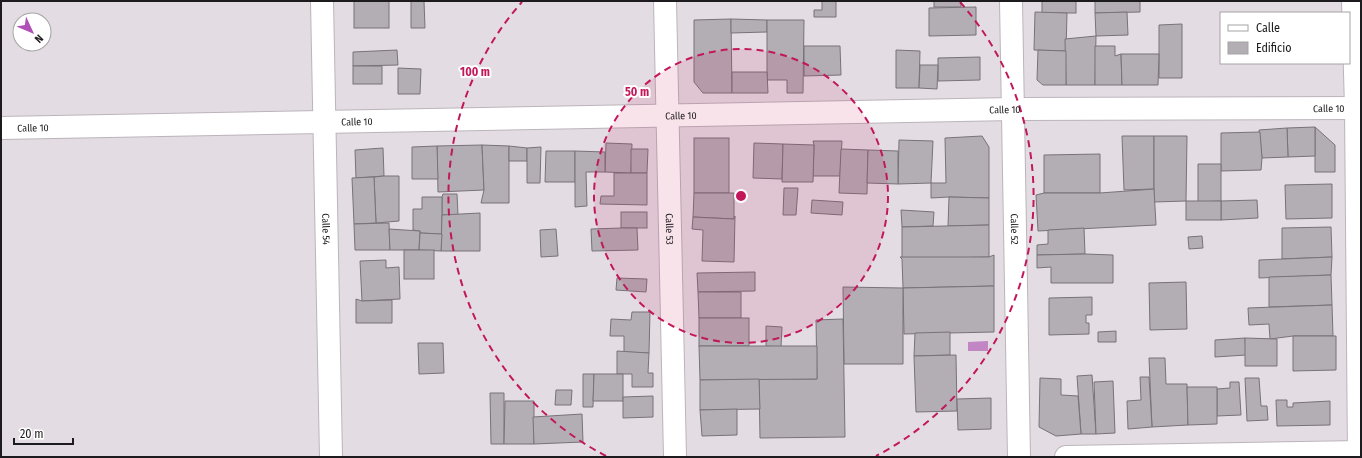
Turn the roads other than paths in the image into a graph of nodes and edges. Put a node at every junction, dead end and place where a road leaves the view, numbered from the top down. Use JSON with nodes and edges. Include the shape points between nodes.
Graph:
{"nodes":[{"id":1,"x":322,"y":1,"type":"edge"},
{"id":2,"x":665,"y":1,"type":"edge"},
{"id":3,"x":1011,"y":1,"type":"edge"},
{"id":4,"x":1353,"y":1,"type":"edge"},
{"id":5,"x":1358,"y":108,"type":"edge"},
{"id":6,"x":1013,"y":109,"type":"junction"},
{"id":7,"x":668,"y":115,"type":"junction"},
{"id":8,"x":325,"y":122,"type":"junction"},
{"id":9,"x":1,"y":128,"type":"edge"},
{"id":10,"x":1360,"y":454,"type":"edge"},
{"id":11,"x":331,"y":457,"type":"edge"},
{"id":12,"x":675,"y":457,"type":"edge"},
{"id":13,"x":1019,"y":457,"type":"edge"},
{"id":14,"x":1066,"y":457,"type":"edge"}],
"edges":[{"from":1,"to":8,"type":"street","name":"Calle 54"},
{"from":2,"to":7,"type":"street","name":"Calle 53"},
{"from":3,"to":6,"type":"street","name":"Calle 52"},
{"from":4,"to":5,"type":"street"},
{"from":5,"to":6,"type":"street","name":"Calle 10"},
{"from":5,"to":10,"type":"street"},
{"from":6,"to":7,"type":"street","name":"Calle 10"},
{"from":6,"to":13,"type":"street","name":"Calle 52"},
{"from":7,"to":8,"type":"street","name":"Calle 10"},
{"from":7,"to":12,"type":"street","name":"Calle 53"},
{"from":8,"to":9,"type":"street","name":"Calle 10"},
{"from":8,"to":11,"type":"street","name":"Calle 54"},
{"from":10,"to":14,"type":"street"}]}
